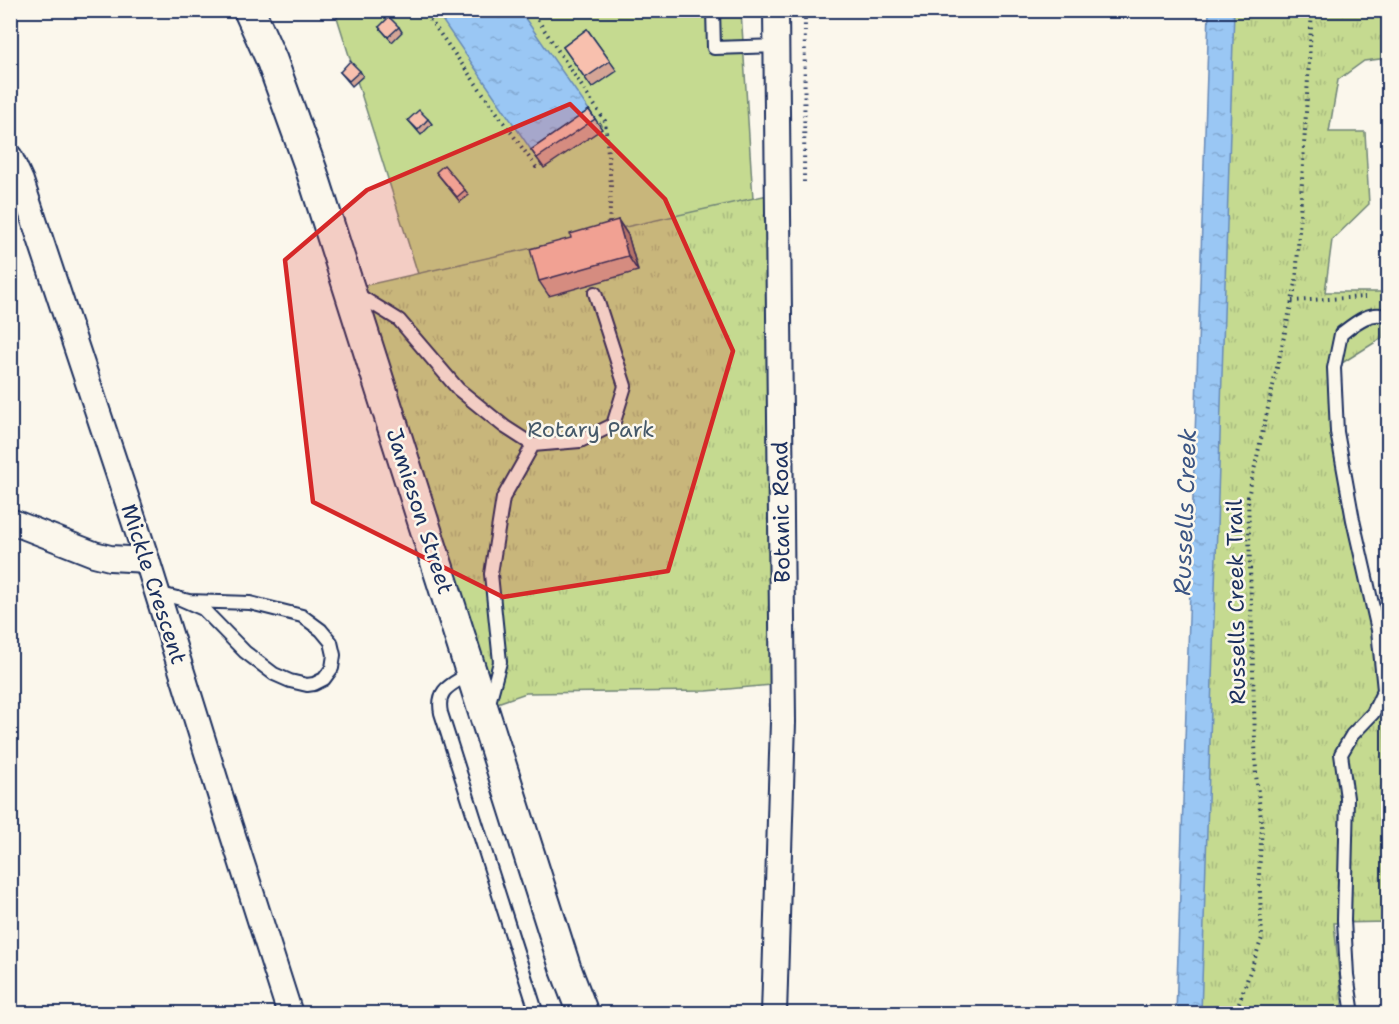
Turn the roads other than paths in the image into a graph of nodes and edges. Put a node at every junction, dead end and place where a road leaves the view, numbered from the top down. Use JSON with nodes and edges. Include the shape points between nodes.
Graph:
{"nodes":[{"id":1,"x":249,"y":10,"type":"edge"},
{"id":2,"x":713,"y":10,"type":"edge"},
{"id":3,"x":776,"y":10,"type":"edge"},
{"id":4,"x":776,"y":46,"type":"junction"},
{"id":5,"x":10,"y":157,"type":"edge"},
{"id":6,"x":350,"y":289,"type":"junction"},
{"id":7,"x":595,"y":293,"type":"dead end"},
{"id":8,"x":1385,"y":315,"type":"edge"},
{"id":9,"x":533,"y":445,"type":"junction"},
{"id":10,"x":10,"y":521,"type":"edge"},
{"id":11,"x":147,"y":560,"type":"junction"},
{"id":12,"x":167,"y":596,"type":"junction"},
{"id":13,"x":471,"y":672,"type":"junction"},
{"id":14,"x":485,"y":716,"type":"junction"},
{"id":15,"x":291,"y":1014,"type":"edge"},
{"id":16,"x":537,"y":1014,"type":"edge"},
{"id":17,"x":584,"y":1014,"type":"edge"},
{"id":18,"x":774,"y":1014,"type":"edge"},
{"id":19,"x":1353,"y":1014,"type":"edge"}],
"edges":[{"from":1,"to":6,"type":"street","name":"Jamieson Street","via":[[272,61]]},
{"from":2,"to":4,"type":"lane","via":[[714,48]]},
{"from":3,"to":4,"type":"street","name":"Botanic Road"},
{"from":4,"to":18,"type":"street","name":"Botanic Road","via":[[783,722]]},
{"from":5,"to":11,"type":"street","name":"Mickle Crescent"},
{"from":6,"to":9,"type":"lane","via":[[399,320],[458,388]]},
{"from":6,"to":13,"type":"street","name":"Jamieson Street"},
{"from":7,"to":9,"type":"lane","via":[[625,386],[614,425],[580,441]]},
{"from":8,"to":19,"type":"lane","via":[[1362,318],[1341,334],[1334,368],[1337,432],[1378,630],[1383,690],[1373,713],[1352,735],[1341,754],[1347,798],[1344,920]]},
{"from":9,"to":14,"type":"lane","via":[[503,498],[491,574],[500,662]]},
{"from":10,"to":11,"type":"street","via":[[94,555]]},
{"from":11,"to":12,"type":"street","name":"Mickle Crescent"},
{"from":12,"to":12,"type":"lane","via":[[189,601],[250,603],[302,616],[331,642],[332,668],[314,684],[290,681],[245,652],[203,609]]},
{"from":12,"to":15,"type":"street","name":"Mickle Crescent"},
{"from":13,"to":14,"type":"street","name":"Jamieson Street"},
{"from":13,"to":16,"type":"lane","via":[[442,692],[441,713]]},
{"from":14,"to":17,"type":"street","name":"Jamieson Street","via":[[565,967]]}]}
